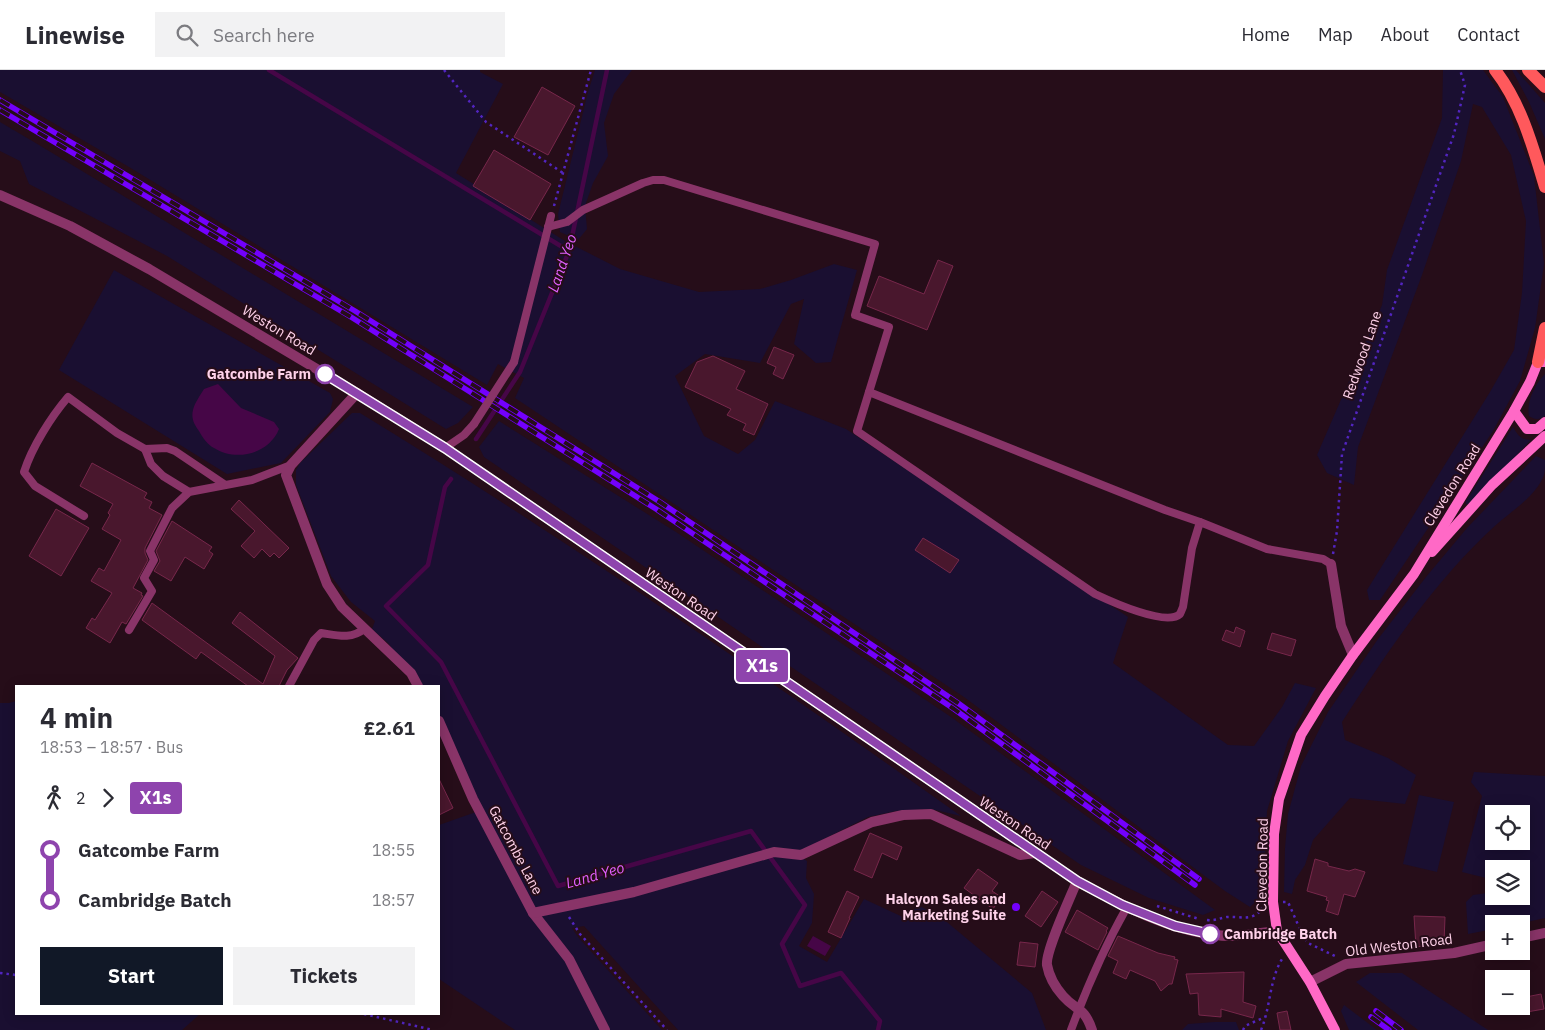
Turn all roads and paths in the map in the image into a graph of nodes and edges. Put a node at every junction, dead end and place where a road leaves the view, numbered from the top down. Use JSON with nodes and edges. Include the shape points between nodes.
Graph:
{"nodes":[{"id":1,"x":444,"y":70,"type":"edge"},
{"id":2,"x":591,"y":70,"type":"edge"},
{"id":3,"x":1460,"y":70,"type":"edge"},
{"id":4,"x":1495,"y":70,"type":"edge"},
{"id":5,"x":1528,"y":70,"type":"edge"},
{"id":6,"x":1545,"y":88,"type":"edge"},
{"id":7,"x":563,"y":173,"type":"junction"},
{"id":8,"x":1545,"y":187,"type":"edge"},
{"id":9,"x":0,"y":195,"type":"edge"},
{"id":10,"x":551,"y":216,"type":"joint"},
{"id":11,"x":548,"y":227,"type":"junction"},
{"id":12,"x":1545,"y":328,"type":"edge"},
{"id":13,"x":1541,"y":362,"type":"edge"},
{"id":14,"x":869,"y":392,"type":"junction"},
{"id":15,"x":357,"y":393,"type":"junction"},
{"id":16,"x":1514,"y":411,"type":"junction"},
{"id":17,"x":1545,"y":422,"type":"edge"},
{"id":18,"x":1545,"y":436,"type":"edge"},
{"id":19,"x":445,"y":448,"type":"junction"},
{"id":20,"x":145,"y":449,"type":"junction"},
{"id":21,"x":291,"y":465,"type":"junction"},
{"id":22,"x":224,"y":484,"type":"junction"},
{"id":23,"x":189,"y":492,"type":"junction"},
{"id":24,"x":84,"y":516,"type":"dead end"},
{"id":25,"x":1200,"y":522,"type":"junction"},
{"id":26,"x":1331,"y":564,"type":"junction"},
{"id":27,"x":1414,"y":574,"type":"junction"},
{"id":28,"x":364,"y":629,"type":"junction"},
{"id":29,"x":129,"y":630,"type":"dead end"},
{"id":30,"x":1353,"y":655,"type":"junction"},
{"id":31,"x":290,"y":685,"type":"edge"},
{"id":32,"x":417,"y":685,"type":"edge"},
{"id":33,"x":440,"y":723,"type":"edge"},
{"id":34,"x":1035,"y":853,"type":"junction"},
{"id":35,"x":1077,"y":881,"type":"junction"},
{"id":36,"x":1272,"y":902,"type":"junction"},
{"id":37,"x":1153,"y":904,"type":"dead end"},
{"id":38,"x":563,"y":907,"type":"junction"},
{"id":39,"x":1127,"y":907,"type":"junction"},
{"id":40,"x":533,"y":913,"type":"junction"},
{"id":41,"x":1276,"y":931,"type":"junction"},
{"id":42,"x":1545,"y":933,"type":"edge"},
{"id":43,"x":1530,"y":936,"type":"edge"},
{"id":44,"x":1485,"y":946,"type":"edge"},
{"id":45,"x":1288,"y":949,"type":"junction"},
{"id":46,"x":1346,"y":964,"type":"junction"},
{"id":47,"x":0,"y":973,"type":"edge"},
{"id":48,"x":15,"y":975,"type":"edge"},
{"id":49,"x":1310,"y":982,"type":"junction"},
{"id":50,"x":1079,"y":1008,"type":"junction"},
{"id":51,"x":368,"y":1015,"type":"edge"},
{"id":52,"x":1267,"y":1016,"type":"junction"},
{"id":53,"x":432,"y":1030,"type":"edge"},
{"id":54,"x":605,"y":1030,"type":"edge"},
{"id":55,"x":667,"y":1030,"type":"edge"},
{"id":56,"x":1071,"y":1030,"type":"edge"},
{"id":57,"x":1092,"y":1030,"type":"edge"},
{"id":58,"x":1243,"y":1030,"type":"edge"},
{"id":59,"x":1261,"y":1030,"type":"edge"},
{"id":60,"x":1335,"y":1030,"type":"edge"}],
"edges":[{"from":1,"to":7,"type":"path","via":[[486,122]]},
{"from":2,"to":7,"type":"path"},
{"from":3,"to":26,"type":"path","name":"Redwood Lane","via":[[1465,85],[1454,134],[1342,454],[1337,531]]},
{"from":4,"to":8,"type":"main road","via":[[1521,115]]},
{"from":5,"to":6,"type":"main road"},
{"from":7,"to":10,"type":"path"},
{"from":9,"to":15,"type":"street","name":"Weston Road","via":[[70,226],[148,269]]},
{"from":10,"to":11,"type":"lane"},
{"from":11,"to":14,"type":"lane","via":[[567,222],[583,210],[643,182],[664,180],[875,244],[854,315],[889,327]]},
{"from":11,"to":19,"type":"lane","bridge":true,"via":[[514,362],[474,424]]},
{"from":12,"to":13,"type":"main road"},
{"from":13,"to":16,"type":"main road","name":"Clevedon Road"},
{"from":14,"to":25,"type":"lane"},
{"from":14,"to":25,"type":"lane","via":[[857,431],[1095,594],[1116,604],[1161,617],[1179,614]]},
{"from":15,"to":19,"type":"street","name":"Weston Road"},
{"from":15,"to":21,"type":"street"},
{"from":16,"to":17,"type":"main road","via":[[1527,429],[1537,429]]},
{"from":16,"to":27,"type":"main road","name":"Clevedon Road"},
{"from":18,"to":27,"type":"main road","name":"Clevedon Road","via":[[1492,485]]},
{"from":19,"to":34,"type":"street","name":"Weston Road"},
{"from":20,"to":22,"type":"lane","via":[[175,451]]},
{"from":20,"to":23,"type":"lane","via":[[151,464],[163,476]]},
{"from":20,"to":24,"type":"lane","via":[[68,397],[28,459],[24,472],[35,486]]},
{"from":21,"to":22,"type":"lane","via":[[252,480]]},
{"from":21,"to":28,"type":"street","via":[[286,475],[288,484],[327,584],[342,607]]},
{"from":22,"to":23,"type":"lane"},
{"from":23,"to":29,"type":"lane","via":[[172,508],[150,551],[154,560],[144,578],[152,591]]},
{"from":25,"to":26,"type":"lane","via":[[1266,549]]},
{"from":26,"to":30,"type":"street","via":[[1341,626]]},
{"from":27,"to":30,"type":"main road","name":"Clevedon Road"},
{"from":28,"to":31,"type":"lane","via":[[357,635],[321,633]]},
{"from":28,"to":32,"type":"street","via":[[411,673]]},
{"from":30,"to":36,"type":"main road","name":"Clevedon Road","via":[[1301,735],[1279,799],[1274,834]]},
{"from":33,"to":40,"type":"street","name":"Gatcombe Lane","via":[[473,799]]},
{"from":34,"to":35,"type":"street","name":"Weston Road"},
{"from":34,"to":38,"type":"street","name":"Gatcombe Lane","via":[[1020,855],[931,814],[904,815],[872,822],[801,855],[774,852],[634,892]]},
{"from":35,"to":39,"type":"street","name":"Weston Road"},
{"from":35,"to":50,"type":"street","via":[[1047,963],[1053,982],[1064,997]]},
{"from":36,"to":37,"type":"path","via":[[1264,902],[1260,912],[1248,918],[1225,917],[1218,920],[1204,920]]},
{"from":36,"to":41,"type":"main road","name":"Clevedon Road"},
{"from":36,"to":46,"type":"path","via":[[1288,902],[1308,943]]},
{"from":38,"to":40,"type":"street","name":"Gatcombe Lane"},
{"from":38,"to":55,"type":"path","via":[[580,934]]},
{"from":39,"to":41,"type":"street","name":"Weston Road","via":[[1175,926],[1216,936]]},
{"from":39,"to":50,"type":"lane","via":[[1111,934]]},
{"from":40,"to":54,"type":"street","via":[[569,960]]},
{"from":41,"to":45,"type":"main road","name":"Clevedon Road"},
{"from":42,"to":43,"type":"street"},
{"from":44,"to":46,"type":"street","name":"Old Weston Road","via":[[1454,953]]},
{"from":45,"to":49,"type":"main road","name":"Clevedon Road"},
{"from":45,"to":52,"type":"path","via":[[1273,980]]},
{"from":46,"to":49,"type":"street","name":"Old Weston Road"},
{"from":47,"to":48,"type":"path"},
{"from":49,"to":60,"type":"main road","name":"Clevedon Road"},
{"from":50,"to":56,"type":"lane"},
{"from":50,"to":57,"type":"street","via":[[1088,1018]]},
{"from":51,"to":53,"type":"path"},
{"from":52,"to":58,"type":"path"},
{"from":52,"to":59,"type":"path"}]}
